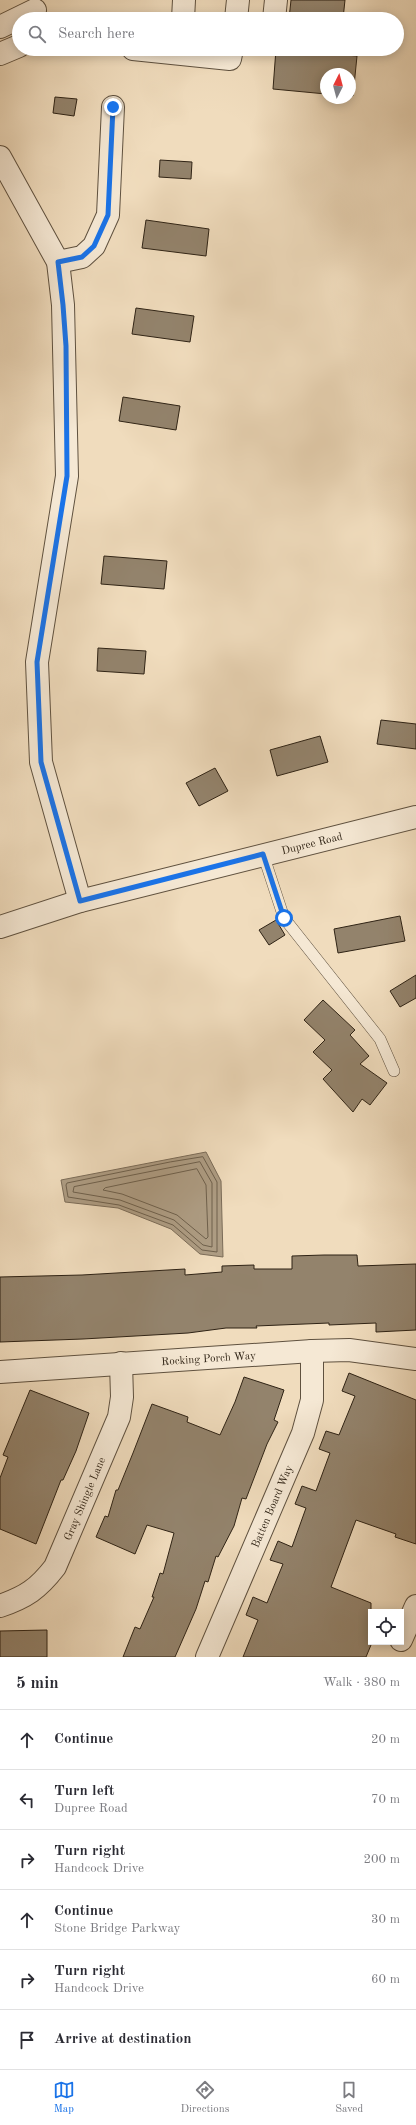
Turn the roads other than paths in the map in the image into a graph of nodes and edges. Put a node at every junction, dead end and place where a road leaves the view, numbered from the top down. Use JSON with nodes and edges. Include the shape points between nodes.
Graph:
{"nodes":[{"id":1,"x":184,"y":0,"type":"edge"},
{"id":2,"x":238,"y":0,"type":"edge"},
{"id":3,"x":276,"y":0,"type":"edge"},
{"id":4,"x":183,"y":12,"type":"edge"},
{"id":5,"x":237,"y":12,"type":"edge"},
{"id":6,"x":275,"y":12,"type":"edge"},
{"id":7,"x":12,"y":21,"type":"edge"},
{"id":8,"x":0,"y":27,"type":"edge"},
{"id":9,"x":12,"y":49,"type":"edge"},
{"id":10,"x":0,"y":54,"type":"edge"},
{"id":11,"x":211,"y":56,"type":"edge"},
{"id":12,"x":231,"y":56,"type":"edge"},
{"id":13,"x":113,"y":107,"type":"dead end"},
{"id":14,"x":0,"y":157,"type":"edge"},
{"id":15,"x":58,"y":262,"type":"junction"},
{"id":16,"x":416,"y":817,"type":"edge"},
{"id":17,"x":263,"y":854,"type":"junction"},
{"id":18,"x":80,"y":901,"type":"junction"},
{"id":19,"x":0,"y":927,"type":"edge"},
{"id":20,"x":394,"y":1071,"type":"dead end"},
{"id":21,"x":312,"y":1351,"type":"junction"},
{"id":22,"x":416,"y":1359,"type":"edge"},
{"id":23,"x":121,"y":1363,"type":"junction"},
{"id":24,"x":0,"y":1372,"type":"edge"},
{"id":25,"x":0,"y":1606,"type":"edge"},
{"id":26,"x":416,"y":1606,"type":"edge"},
{"id":27,"x":404,"y":1634,"type":"edge"},
{"id":28,"x":399,"y":1645,"type":"edge"},
{"id":29,"x":207,"y":1657,"type":"edge"},
{"id":30,"x":394,"y":1657,"type":"edge"}],
"edges":[{"from":1,"to":4,"type":"street"},
{"from":2,"to":5,"type":"street"},
{"from":3,"to":6,"type":"street"},
{"from":7,"to":8,"type":"street"},
{"from":9,"to":10,"type":"street"},
{"from":11,"to":12,"type":"street","via":[[230,59]]},
{"from":13,"to":15,"type":"street","via":[[108,215],[94,246],[82,257]]},
{"from":14,"to":15,"type":"street"},
{"from":15,"to":18,"type":"street","via":[[66,346],[67,476],[37,662],[41,762]]},
{"from":16,"to":17,"type":"street","name":"Dupree Road"},
{"from":17,"to":18,"type":"street","name":"Dupree Road"},
{"from":17,"to":20,"type":"lane","via":[[284,918],[380,1038]]},
{"from":18,"to":19,"type":"street","name":"Dupree Road"},
{"from":21,"to":22,"type":"street","name":"Rocking Porch Way","via":[[350,1350]]},
{"from":21,"to":23,"type":"street","name":"Rocking Porch Way"},
{"from":21,"to":29,"type":"street","name":"Batten Board Way","via":[[312,1400],[303,1433]]},
{"from":23,"to":24,"type":"street","name":"Rocking Porch Way"},
{"from":23,"to":25,"type":"street","name":"Gray Shingle Lane","via":[[122,1397],[119,1417],[55,1567],[40,1586]]},
{"from":26,"to":27,"type":"street"},
{"from":28,"to":30,"type":"street"}]}
